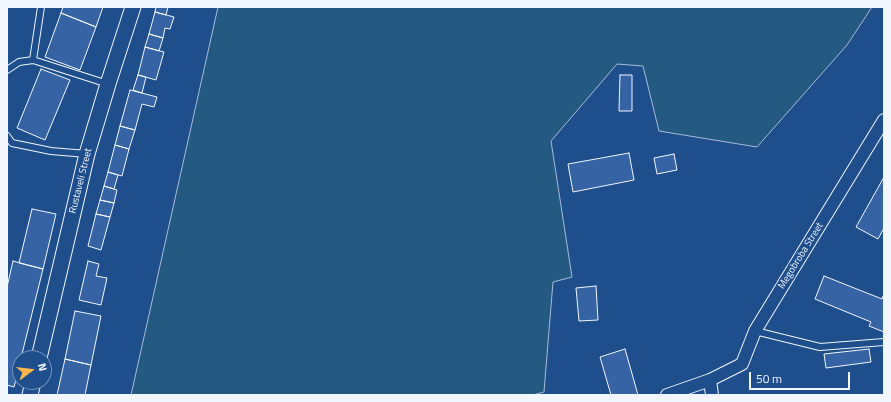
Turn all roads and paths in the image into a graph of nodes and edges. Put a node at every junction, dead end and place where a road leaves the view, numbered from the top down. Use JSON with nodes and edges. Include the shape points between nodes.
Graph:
{"nodes":[{"id":1,"x":41,"y":7,"type":"edge"},
{"id":2,"x":133,"y":7,"type":"edge"},
{"id":3,"x":33,"y":60,"type":"junction"},
{"id":4,"x":7,"y":70,"type":"edge"},
{"id":5,"x":108,"y":84,"type":"junction"},
{"id":6,"x":883,"y":126,"type":"edge"},
{"id":7,"x":7,"y":136,"type":"edge"},
{"id":8,"x":88,"y":154,"type":"junction"},
{"id":9,"x":755,"y":331,"type":"junction"},
{"id":10,"x":884,"y":342,"type":"edge"},
{"id":11,"x":41,"y":350,"type":"edge"},
{"id":12,"x":710,"y":380,"type":"junction"},
{"id":13,"x":667,"y":395,"type":"edge"},
{"id":14,"x":712,"y":395,"type":"edge"}],
"edges":[{"from":1,"to":3,"type":"lane"},
{"from":2,"to":5,"type":"street","name":"Rustaveli Street"},
{"from":3,"to":4,"type":"lane","via":[[19,62]]},
{"from":3,"to":5,"type":"lane"},
{"from":5,"to":8,"type":"street","name":"Rustaveli Street"},
{"from":6,"to":9,"type":"street","name":"Megobroba Street"},
{"from":7,"to":8,"type":"lane","via":[[12,143],[51,151]]},
{"from":8,"to":11,"type":"street","name":"Rustaveli Street"},
{"from":9,"to":10,"type":"lane","via":[[820,347]]},
{"from":9,"to":12,"type":"street","name":"Megobroba Street","via":[[742,364]]},
{"from":12,"to":13,"type":"street","name":"Megobroba Street"},
{"from":12,"to":14,"type":"street"}]}
